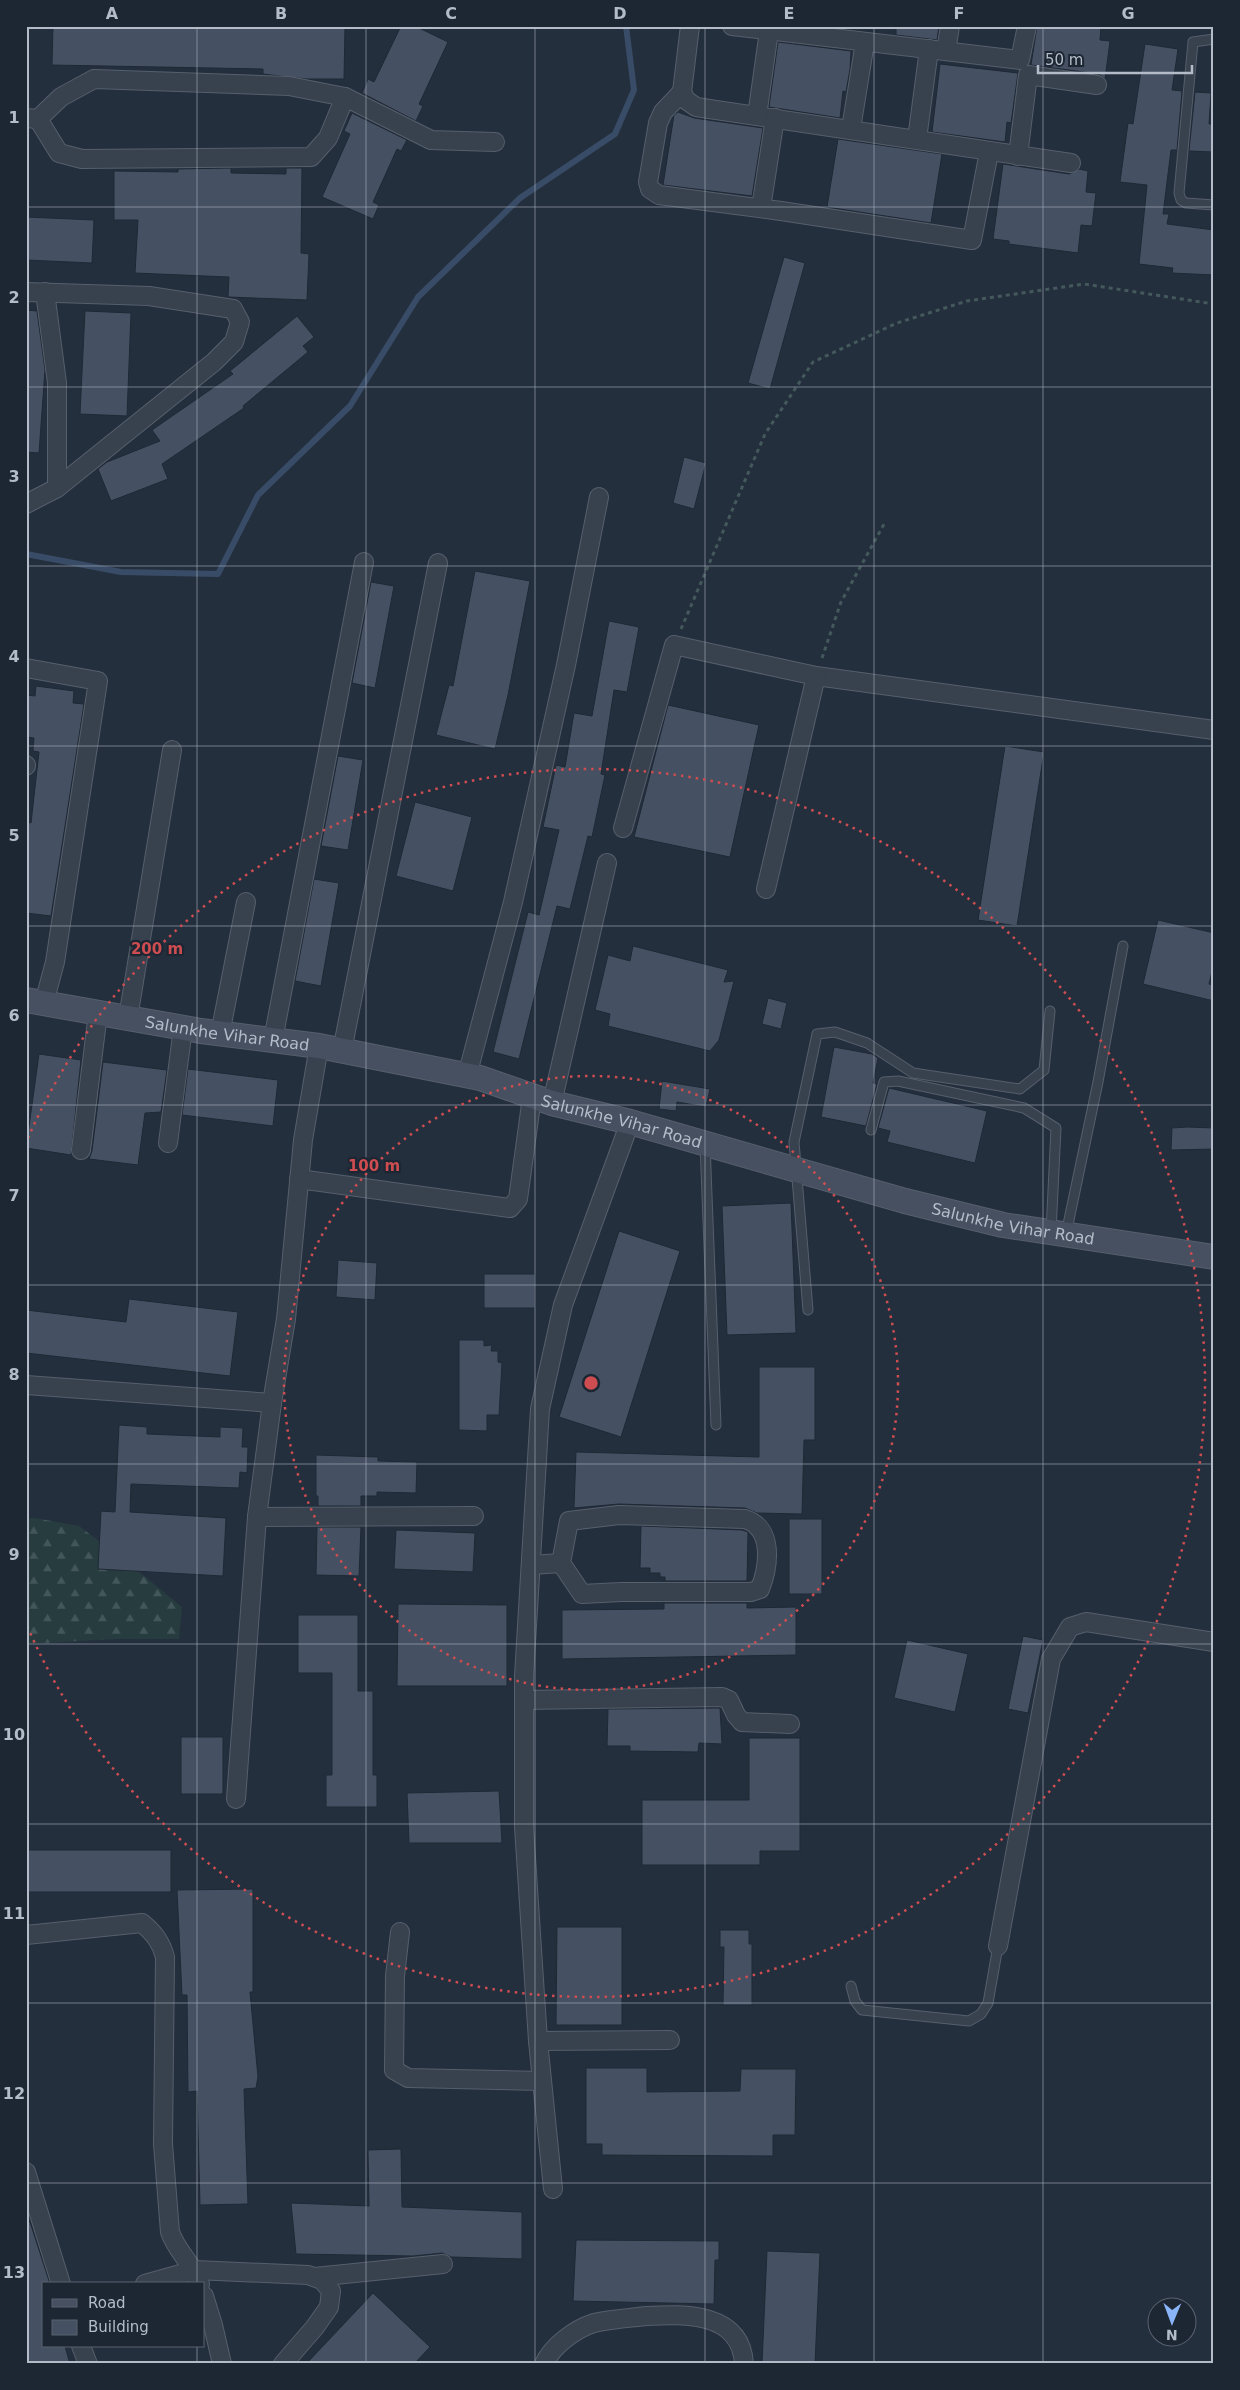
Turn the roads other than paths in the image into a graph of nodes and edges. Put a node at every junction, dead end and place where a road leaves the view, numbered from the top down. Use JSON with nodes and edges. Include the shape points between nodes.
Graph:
{"nodes":[{"id":1,"x":690,"y":26,"type":"edge"},
{"id":2,"x":732,"y":26,"type":"edge"},
{"id":3,"x":950,"y":26,"type":"edge"},
{"id":4,"x":1027,"y":26,"type":"edge"},
{"id":5,"x":769,"y":31,"type":"junction"},
{"id":6,"x":857,"y":36,"type":"edge"},
{"id":7,"x":1214,"y":39,"type":"edge"},
{"id":8,"x":938,"y":50,"type":"junction"},
{"id":9,"x":1024,"y":68,"type":"junction"},
{"id":10,"x":1097,"y":85,"type":"dead end"},
{"id":11,"x":682,"y":92,"type":"junction"},
{"id":12,"x":345,"y":97,"type":"junction"},
{"id":13,"x":766,"y":117,"type":"junction"},
{"id":14,"x":32,"y":118,"type":"edge"},
{"id":15,"x":851,"y":129,"type":"junction"},
{"id":16,"x":916,"y":139,"type":"junction"},
{"id":17,"x":495,"y":142,"type":"dead end"},
{"id":18,"x":989,"y":152,"type":"junction"},
{"id":19,"x":1018,"y":156,"type":"junction"},
{"id":20,"x":1071,"y":163,"type":"dead end"},
{"id":21,"x":1214,"y":205,"type":"edge"},
{"id":22,"x":761,"y":208,"type":"junction"},
{"id":23,"x":26,"y":292,"type":"edge"},
{"id":24,"x":45,"y":292,"type":"junction"},
{"id":25,"x":57,"y":488,"type":"junction"},
{"id":26,"x":599,"y":497,"type":"dead end"},
{"id":27,"x":26,"y":504,"type":"edge"},
{"id":28,"x":364,"y":562,"type":"dead end"},
{"id":29,"x":438,"y":563,"type":"dead end"},
{"id":30,"x":26,"y":668,"type":"edge"},
{"id":31,"x":816,"y":676,"type":"junction"},
{"id":32,"x":1214,"y":730,"type":"edge"},
{"id":33,"x":172,"y":750,"type":"dead end"},
{"id":34,"x":623,"y":828,"type":"dead end"},
{"id":35,"x":607,"y":863,"type":"dead end"},
{"id":36,"x":766,"y":889,"type":"dead end"},
{"id":37,"x":246,"y":902,"type":"dead end"},
{"id":38,"x":1123,"y":946,"type":"dead end"},
{"id":39,"x":35,"y":1002,"type":"edge"},
{"id":40,"x":1050,"y":1010,"type":"dead end"},
{"id":41,"x":98,"y":1013,"type":"junction"},
{"id":42,"x":128,"y":1018,"type":"junction"},
{"id":43,"x":183,"y":1028,"type":"junction"},
{"id":44,"x":220,"y":1034,"type":"junction"},
{"id":45,"x":273,"y":1040,"type":"junction"},
{"id":46,"x":319,"y":1046,"type":"junction"},
{"id":47,"x":342,"y":1051,"type":"junction"},
{"id":48,"x":467,"y":1076,"type":"junction"},
{"id":49,"x":542,"y":1100,"type":"junction"},
{"id":50,"x":630,"y":1122,"type":"junction"},
{"id":51,"x":871,"y":1130,"type":"dead end"},
{"id":52,"x":168,"y":1143,"type":"dead end"},
{"id":53,"x":705,"y":1144,"type":"junction"},
{"id":54,"x":81,"y":1150,"type":"dead end"},
{"id":55,"x":796,"y":1171,"type":"junction"},
{"id":56,"x":299,"y":1178,"type":"junction"},
{"id":57,"x":1058,"y":1233,"type":"junction"},
{"id":58,"x":1214,"y":1256,"type":"edge"},
{"id":59,"x":808,"y":1310,"type":"dead end"},
{"id":60,"x":26,"y":1385,"type":"edge"},
{"id":61,"x":272,"y":1403,"type":"junction"},
{"id":62,"x":716,"y":1425,"type":"dead end"},
{"id":63,"x":474,"y":1516,"type":"dead end"},
{"id":64,"x":257,"y":1517,"type":"junction"},
{"id":65,"x":561,"y":1563,"type":"junction"},
{"id":66,"x":531,"y":1564,"type":"junction"},
{"id":67,"x":1214,"y":1642,"type":"edge"},
{"id":68,"x":524,"y":1700,"type":"junction"},
{"id":69,"x":790,"y":1724,"type":"dead end"},
{"id":70,"x":236,"y":1799,"type":"dead end"},
{"id":71,"x":400,"y":1932,"type":"dead end"},
{"id":72,"x":26,"y":1935,"type":"edge"},
{"id":73,"x":998,"y":1946,"type":"joint"},
{"id":74,"x":851,"y":1986,"type":"dead end"},
{"id":75,"x":670,"y":2040,"type":"dead end"},
{"id":76,"x":538,"y":2041,"type":"junction"},
{"id":77,"x":542,"y":2080,"type":"junction"},
{"id":78,"x":26,"y":2172,"type":"edge"},
{"id":79,"x":553,"y":2189,"type":"dead end"},
{"id":80,"x":443,"y":2264,"type":"dead end"},
{"id":81,"x":198,"y":2277,"type":"edge"},
{"id":82,"x":315,"y":2277,"type":"junction"},
{"id":83,"x":59,"y":2282,"type":"edge"},
{"id":84,"x":160,"y":2282,"type":"edge"},
{"id":85,"x":205,"y":2299,"type":"edge"},
{"id":86,"x":83,"y":2348,"type":"edge"},
{"id":87,"x":88,"y":2364,"type":"edge"},
{"id":88,"x":222,"y":2364,"type":"edge"},
{"id":89,"x":284,"y":2364,"type":"edge"},
{"id":90,"x":544,"y":2364,"type":"edge"},
{"id":91,"x":744,"y":2364,"type":"edge"}],
"edges":[{"from":1,"to":11,"type":"street"},
{"from":2,"to":5,"type":"street"},
{"from":3,"to":8,"type":"street"},
{"from":4,"to":9,"type":"street"},
{"from":5,"to":6,"type":"street"},
{"from":5,"to":13,"type":"street"},
{"from":6,"to":8,"type":"street"},
{"from":6,"to":15,"type":"street"},
{"from":7,"to":21,"type":"lane","via":[[1193,42],[1178,193],[1186,203]]},
{"from":8,"to":9,"type":"street"},
{"from":8,"to":16,"type":"street"},
{"from":9,"to":10,"type":"street"},
{"from":9,"to":19,"type":"street"},
{"from":11,"to":13,"type":"street","via":[[686,100],[696,107]]},
{"from":11,"to":22,"type":"street","via":[[663,112],[658,123],[648,182],[650,189],[659,195]]},
{"from":12,"to":14,"type":"street","via":[[289,86],[94,80],[61,97]]},
{"from":12,"to":14,"type":"street","via":[[328,138],[311,157],[82,160],[59,153]]},
{"from":12,"to":17,"type":"street","via":[[431,140]]},
{"from":13,"to":15,"type":"street"},
{"from":13,"to":22,"type":"street"},
{"from":15,"to":16,"type":"street"},
{"from":16,"to":18,"type":"street"},
{"from":18,"to":19,"type":"street"},
{"from":18,"to":22,"type":"street","via":[[972,240]]},
{"from":19,"to":20,"type":"street"},
{"from":23,"to":24,"type":"street"},
{"from":24,"to":25,"type":"street","via":[[57,375]]},
{"from":24,"to":25,"type":"street","via":[[158,297],[233,309],[240,322],[234,342],[214,362]]},
{"from":25,"to":27,"type":"street"},
{"from":26,"to":48,"type":"street","via":[[566,665],[513,902]]},
{"from":28,"to":45,"type":"street"},
{"from":29,"to":47,"type":"street"},
{"from":30,"to":39,"type":"street","via":[[98,681],[55,962]]},
{"from":31,"to":32,"type":"street"},
{"from":31,"to":34,"type":"street","via":[[674,646]]},
{"from":31,"to":36,"type":"street"},
{"from":33,"to":42,"type":"street"},
{"from":35,"to":49,"type":"street"},
{"from":37,"to":44,"type":"street"},
{"from":38,"to":57,"type":"lane","via":[[1098,1082]]},
{"from":39,"to":41,"type":"street","name":"Salunkhe Vihar Road"},
{"from":40,"to":55,"type":"lane","via":[[1044,1070],[1020,1089],[913,1073],[867,1043],[835,1032],[817,1034],[794,1142]]},
{"from":41,"to":42,"type":"street","name":"Salunkhe Vihar Road"},
{"from":41,"to":54,"type":"street"},
{"from":42,"to":43,"type":"street","name":"Salunkhe Vihar Road"},
{"from":43,"to":44,"type":"street","name":"Salunkhe Vihar Road"},
{"from":43,"to":52,"type":"street"},
{"from":44,"to":45,"type":"street","name":"Salunkhe Vihar Road"},
{"from":45,"to":46,"type":"street","name":"Salunkhe Vihar Road"},
{"from":46,"to":47,"type":"street","name":"Salunkhe Vihar Road"},
{"from":46,"to":56,"type":"street"},
{"from":47,"to":48,"type":"street","name":"Salunkhe Vihar Road"},
{"from":48,"to":49,"type":"street","name":"Salunkhe Vihar Road"},
{"from":49,"to":50,"type":"street","name":"Salunkhe Vihar Road"},
{"from":49,"to":56,"type":"street","via":[[518,1199],[510,1208]]},
{"from":50,"to":53,"type":"street","name":"Salunkhe Vihar Road"},
{"from":50,"to":66,"type":"street","via":[[563,1305],[540,1409]]},
{"from":51,"to":57,"type":"lane","via":[[884,1082],[898,1081],[1024,1108],[1056,1128]]},
{"from":53,"to":55,"type":"street","name":"Salunkhe Vihar Road"},
{"from":53,"to":62,"type":"lane"},
{"from":55,"to":57,"type":"street","name":"Salunkhe Vihar Road","via":[[985,1221]]},
{"from":55,"to":59,"type":"lane"},
{"from":56,"to":61,"type":"street","via":[[286,1319]]},
{"from":57,"to":58,"type":"street","name":"Salunkhe Vihar Road"},
{"from":60,"to":61,"type":"street"},
{"from":61,"to":64,"type":"street"},
{"from":63,"to":64,"type":"street"},
{"from":64,"to":70,"type":"street"},
{"from":65,"to":65,"type":"street","via":[[582,1594],[751,1592],[760,1589],[764,1580],[767,1550],[763,1531],[745,1519],[619,1515],[569,1521]]},
{"from":65,"to":66,"type":"street"},
{"from":66,"to":68,"type":"street"},
{"from":67,"to":73,"type":"street","via":[[1086,1622],[1070,1627],[1052,1658]]},
{"from":68,"to":69,"type":"street","via":[[722,1697],[729,1700],[742,1722]]},
{"from":68,"to":76,"type":"street","via":[[524,1827]]},
{"from":71,"to":77,"type":"street","via":[[395,1976],[394,2070],[408,2078]]},
{"from":72,"to":81,"type":"street","via":[[142,1923],[161,1943],[165,1957],[163,2144],[170,2232]]},
{"from":73,"to":74,"type":"lane","via":[[988,2003],[981,2014],[969,2021],[862,2010],[855,2001]]},
{"from":75,"to":76,"type":"street"},
{"from":76,"to":77,"type":"street"},
{"from":77,"to":79,"type":"street"},
{"from":78,"to":83,"type":"street"},
{"from":80,"to":82,"type":"street"},
{"from":81,"to":82,"type":"street"},
{"from":81,"to":84,"type":"street"},
{"from":82,"to":89,"type":"street","via":[[331,2291],[329,2307]]},
{"from":85,"to":88,"type":"street"},
{"from":86,"to":87,"type":"street"},
{"from":90,"to":91,"type":"street","via":[[567,2337],[592,2324],[669,2315],[700,2316],[720,2324],[737,2339]]}]}
